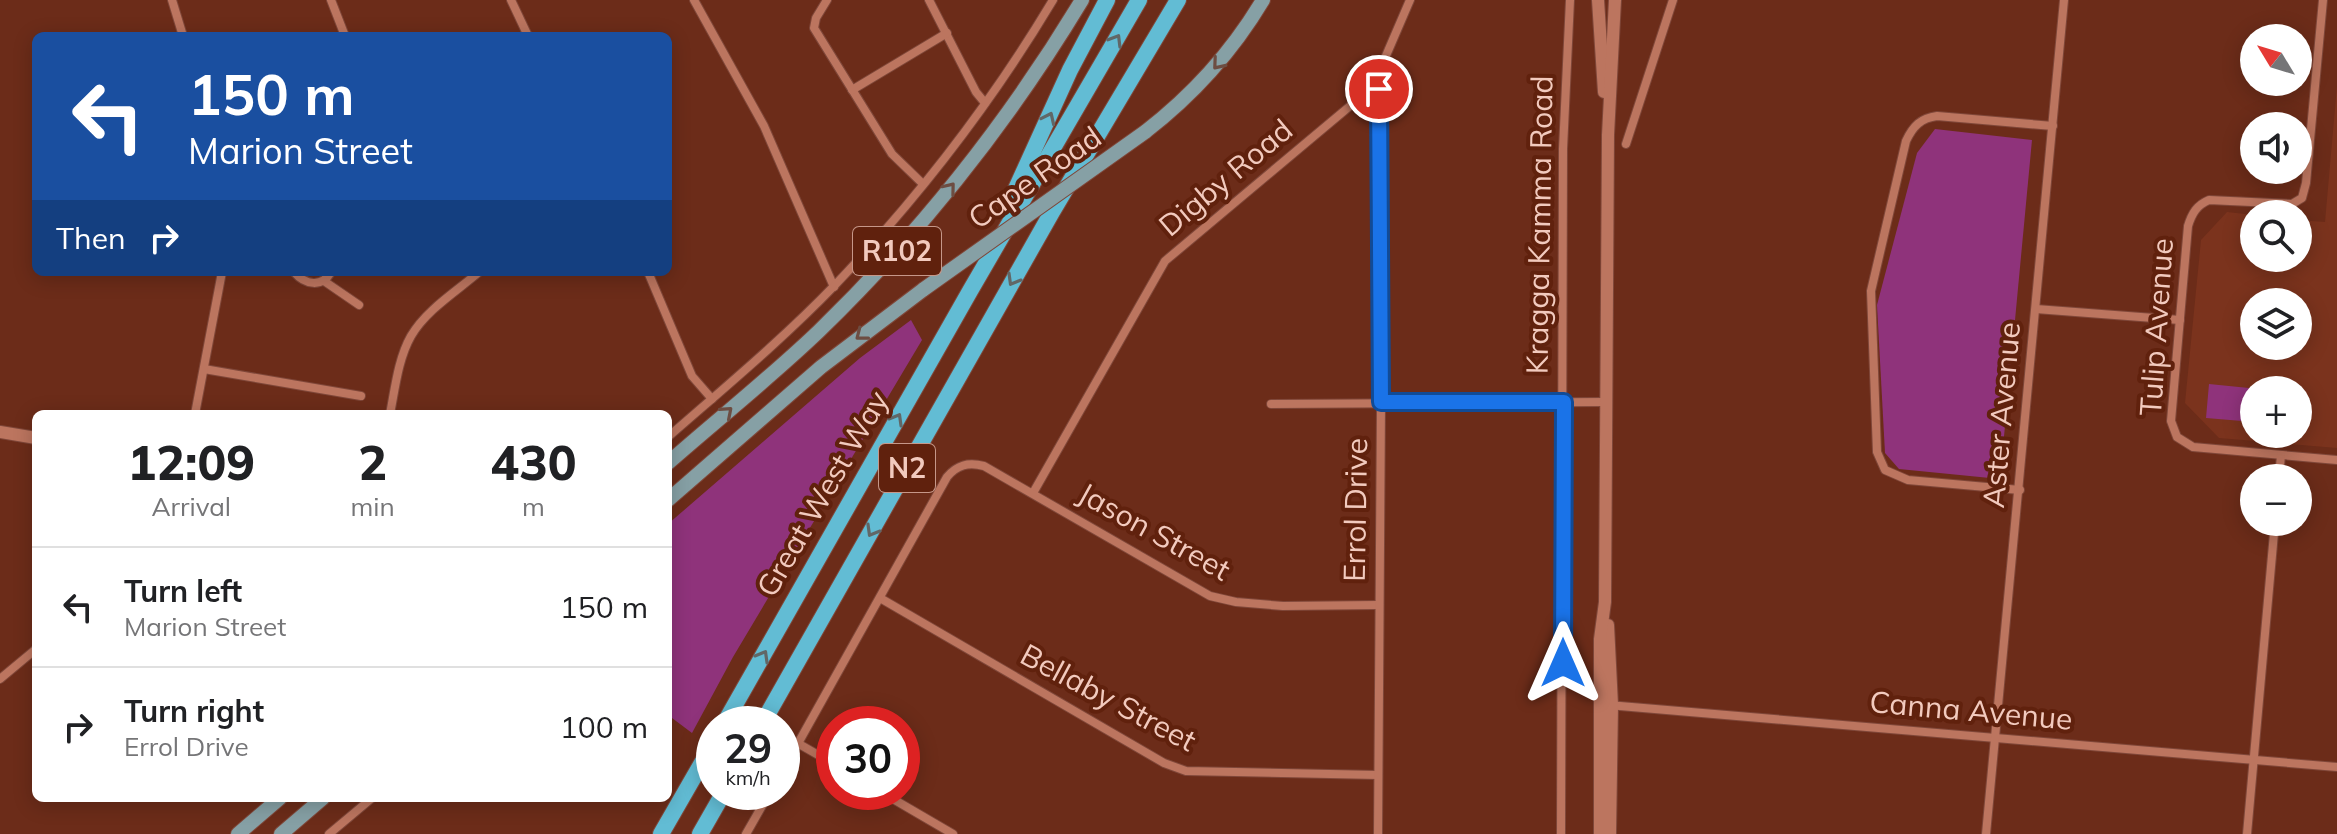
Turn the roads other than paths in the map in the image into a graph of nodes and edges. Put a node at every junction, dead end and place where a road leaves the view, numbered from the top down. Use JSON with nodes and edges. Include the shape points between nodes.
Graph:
{"nodes":[{"id":1,"x":172,"y":0,"type":"edge"},
{"id":2,"x":331,"y":0,"type":"edge"},
{"id":3,"x":511,"y":0,"type":"edge"},
{"id":4,"x":694,"y":0,"type":"edge"},
{"id":5,"x":827,"y":0,"type":"edge"},
{"id":6,"x":929,"y":0,"type":"edge"},
{"id":7,"x":1053,"y":0,"type":"edge"},
{"id":8,"x":1082,"y":0,"type":"edge"},
{"id":9,"x":1107,"y":0,"type":"edge"},
{"id":10,"x":1139,"y":0,"type":"edge"},
{"id":11,"x":1178,"y":0,"type":"edge"},
{"id":12,"x":1190,"y":0,"type":"edge"},
{"id":13,"x":1263,"y":0,"type":"edge"},
{"id":14,"x":1410,"y":0,"type":"edge"},
{"id":15,"x":1570,"y":0,"type":"edge"},
{"id":16,"x":1598,"y":0,"type":"edge"},
{"id":17,"x":1615,"y":0,"type":"edge"},
{"id":18,"x":1673,"y":0,"type":"edge"},
{"id":19,"x":2064,"y":0,"type":"edge"},
{"id":20,"x":2323,"y":0,"type":"edge"},
{"id":21,"x":182,"y":32,"type":"edge"},
{"id":22,"x":343,"y":32,"type":"edge"},
{"id":23,"x":526,"y":32,"type":"edge"},
{"id":24,"x":947,"y":33,"type":"junction"},
{"id":25,"x":1379,"y":89,"type":"junction"},
{"id":26,"x":852,"y":90,"type":"junction"},
{"id":27,"x":985,"y":103,"type":"junction"},
{"id":28,"x":2053,"y":126,"type":"junction"},
{"id":29,"x":1608,"y":135,"type":"junction"},
{"id":30,"x":1626,"y":144,"type":"dead end"},
{"id":31,"x":923,"y":184,"type":"junction"},
{"id":32,"x":1052,"y":212,"type":"junction"},
{"id":33,"x":221,"y":276,"type":"edge"},
{"id":34,"x":299,"y":276,"type":"edge"},
{"id":35,"x":328,"y":276,"type":"edge"},
{"id":36,"x":474,"y":276,"type":"edge"},
{"id":37,"x":650,"y":276,"type":"edge"},
{"id":38,"x":324,"y":281,"type":"junction"},
{"id":39,"x":834,"y":287,"type":"junction"},
{"id":40,"x":970,"y":291,"type":"junction"},
{"id":41,"x":359,"y":305,"type":"dead end"},
{"id":42,"x":2036,"y":309,"type":"junction"},
{"id":43,"x":2180,"y":320,"type":"junction"},
{"id":44,"x":204,"y":369,"type":"junction"},
{"id":45,"x":361,"y":396,"type":"dead end"},
{"id":46,"x":712,"y":399,"type":"junction"},
{"id":47,"x":1381,"y":402,"type":"junction"},
{"id":48,"x":1564,"y":402,"type":"junction"},
{"id":49,"x":1606,"y":402,"type":"junction"},
{"id":50,"x":1271,"y":404,"type":"dead end"},
{"id":51,"x":196,"y":410,"type":"edge"},
{"id":52,"x":391,"y":410,"type":"edge"},
{"id":53,"x":0,"y":432,"type":"edge"},
{"id":54,"x":672,"y":434,"type":"edge"},
{"id":55,"x":32,"y":437,"type":"edge"},
{"id":56,"x":2281,"y":455,"type":"junction"},
{"id":57,"x":672,"y":460,"type":"edge"},
{"id":58,"x":2337,"y":460,"type":"edge"},
{"id":59,"x":2280,"y":464,"type":"edge"},
{"id":60,"x":2020,"y":490,"type":"junction"},
{"id":61,"x":1033,"y":493,"type":"junction"},
{"id":62,"x":672,"y":497,"type":"edge"},
{"id":63,"x":2274,"y":536,"type":"edge"},
{"id":64,"x":880,"y":598,"type":"junction"},
{"id":65,"x":1378,"y":605,"type":"junction"},
{"id":66,"x":32,"y":652,"type":"edge"},
{"id":67,"x":0,"y":679,"type":"edge"},
{"id":68,"x":1606,"y":704,"type":"junction"},
{"id":69,"x":734,"y":706,"type":"edge"},
{"id":70,"x":772,"y":706,"type":"edge"},
{"id":71,"x":1995,"y":736,"type":"junction"},
{"id":72,"x":800,"y":742,"type":"edge"},
{"id":73,"x":2254,"y":760,"type":"junction"},
{"id":74,"x":2337,"y":767,"type":"edge"},
{"id":75,"x":696,"y":773,"type":"edge"},
{"id":76,"x":1378,"y":775,"type":"junction"},
{"id":77,"x":275,"y":802,"type":"edge"},
{"id":78,"x":318,"y":802,"type":"edge"},
{"id":79,"x":367,"y":802,"type":"edge"},
{"id":80,"x":714,"y":810,"type":"edge"},
{"id":81,"x":760,"y":810,"type":"edge"},
{"id":82,"x":912,"y":810,"type":"edge"},
{"id":83,"x":238,"y":834,"type":"edge"},
{"id":84,"x":282,"y":834,"type":"edge"},
{"id":85,"x":329,"y":834,"type":"edge"},
{"id":86,"x":661,"y":834,"type":"edge"},
{"id":87,"x":700,"y":834,"type":"edge"},
{"id":88,"x":746,"y":834,"type":"edge"},
{"id":89,"x":953,"y":834,"type":"edge"},
{"id":90,"x":1378,"y":834,"type":"edge"},
{"id":91,"x":1561,"y":834,"type":"edge"},
{"id":92,"x":1600,"y":834,"type":"edge"},
{"id":93,"x":1610,"y":834,"type":"edge"},
{"id":94,"x":1986,"y":834,"type":"edge"},
{"id":95,"x":2247,"y":834,"type":"edge"}],
"edges":[{"from":1,"to":21,"type":"street"},
{"from":2,"to":22,"type":"street"},
{"from":3,"to":23,"type":"street"},
{"from":4,"to":39,"type":"street","via":[[764,126]]},
{"from":5,"to":26,"type":"street","via":[[814,28]]},
{"from":6,"to":24,"type":"street"},
{"from":7,"to":27,"type":"street"},
{"from":57,"to":8,"type":"main road","name":"Cape Road","number":"R102","one_way":true,"via":[[806,343],[897,250],[999,125]]},
{"from":40,"to":9,"type":"highway","one_way":true},
{"from":40,"to":10,"type":"highway","number":"N2","one_way":true},
{"from":11,"to":32,"type":"highway","number":"N2"},
{"from":12,"to":32,"type":"highway"},
{"from":13,"to":62,"type":"main road","name":"Cape Road","number":"R102","one_way":true,"bridge":true,"via":[[1212,71],[1180,103],[821,367]]},
{"from":14,"to":25,"type":"street","name":"Errol Drive","via":[[1382,65]]},
{"from":15,"to":48,"type":"street","name":"Kragga Kamma Road","via":[[1563,149]]},
{"from":16,"to":29,"type":"main road","name":"Kragga Kamma Road"},
{"from":17,"to":29,"type":"main road","name":"Kragga Kamma Road"},
{"from":18,"to":30,"type":"street"},
{"from":19,"to":28,"type":"street","name":"Aster Avenue"},
{"from":20,"to":43,"type":"street","name":"Tulip Avenue","via":[[2302,198],[2292,204],[2209,200],[2196,208],[2188,226]]},
{"from":24,"to":26,"type":"street"},
{"from":24,"to":27,"type":"street"},
{"from":25,"to":47,"type":"street","name":"Errol Drive"},
{"from":25,"to":61,"type":"street","name":"Digby Road","via":[[1350,106],[1165,261]]},
{"from":26,"to":31,"type":"street","via":[[897,160]]},
{"from":27,"to":31,"type":"street"},
{"from":28,"to":42,"type":"street","name":"Aster Avenue"},
{"from":28,"to":60,"type":"street","via":[[1937,116],[1915,126],[1906,141],[1871,291],[1877,452],[1885,470],[1908,480]]},
{"from":29,"to":49,"type":"main road","name":"Kragga Kamma Road"},
{"from":31,"to":39,"type":"street"},
{"from":32,"to":70,"type":"highway","name":"Great West Way","number":"N2","one_way":true},
{"from":33,"to":44,"type":"street"},
{"from":34,"to":38,"type":"street","via":[[316,284]]},
{"from":35,"to":38,"type":"street"},
{"from":36,"to":52,"type":"street","via":[[412,334]]},
{"from":37,"to":46,"type":"street","via":[[692,376]]},
{"from":38,"to":41,"type":"street"},
{"from":39,"to":46,"type":"street"},
{"from":69,"to":40,"type":"highway","name":"Great West Way","number":"N2","one_way":true},
{"from":42,"to":43,"type":"street"},
{"from":42,"to":60,"type":"street","name":"Aster Avenue"},
{"from":43,"to":56,"type":"street","name":"Tulip Avenue","via":[[2171,421],[2177,437],[2193,447]]},
{"from":44,"to":45,"type":"street"},
{"from":44,"to":51,"type":"street"},
{"from":46,"to":54,"type":"street"},
{"from":47,"to":48,"type":"street"},
{"from":47,"to":50,"type":"street"},
{"from":47,"to":65,"type":"street","name":"Errol Drive"},
{"from":48,"to":49,"type":"street"},
{"from":48,"to":91,"type":"street","name":"Kragga Kamma Road"},
{"from":49,"to":68,"type":"main road","name":"Kragga Kamma Road"},
{"from":53,"to":55,"type":"main road"},
{"from":56,"to":58,"type":"street","name":"Tulip Avenue"},
{"from":56,"to":59,"type":"street"},
{"from":60,"to":71,"type":"street","name":"Aster Avenue"},
{"from":61,"to":64,"type":"street","name":"Jason Street","via":[[984,466],[957,467]]},
{"from":61,"to":65,"type":"street","name":"Jason Street","via":[[1210,596],[1283,606]]},
{"from":63,"to":73,"type":"street"},
{"from":64,"to":72,"type":"street"},
{"from":64,"to":76,"type":"street","name":"Bellaby Street","via":[[1186,771]]},
{"from":65,"to":76,"type":"street","name":"Errol Drive"},
{"from":66,"to":67,"type":"street"},
{"from":68,"to":71,"type":"street","name":"Canna Avenue"},
{"from":68,"to":92,"type":"main road","name":"Kragga Kamma Road"},
{"from":68,"to":93,"type":"main road","name":"Kragga Kamma Road"},
{"from":71,"to":73,"type":"street","name":"Canna Avenue"},
{"from":71,"to":94,"type":"street","name":"Aster Avenue"},
{"from":73,"to":74,"type":"street","name":"Canna Avenue"},
{"from":73,"to":95,"type":"street"},
{"from":75,"to":86,"type":"highway"},
{"from":76,"to":90,"type":"street","name":"Errol Drive"},
{"from":77,"to":83,"type":"main road"},
{"from":78,"to":84,"type":"main road"},
{"from":79,"to":85,"type":"street"},
{"from":80,"to":87,"type":"highway"},
{"from":81,"to":88,"type":"street"},
{"from":82,"to":89,"type":"street"}]}
